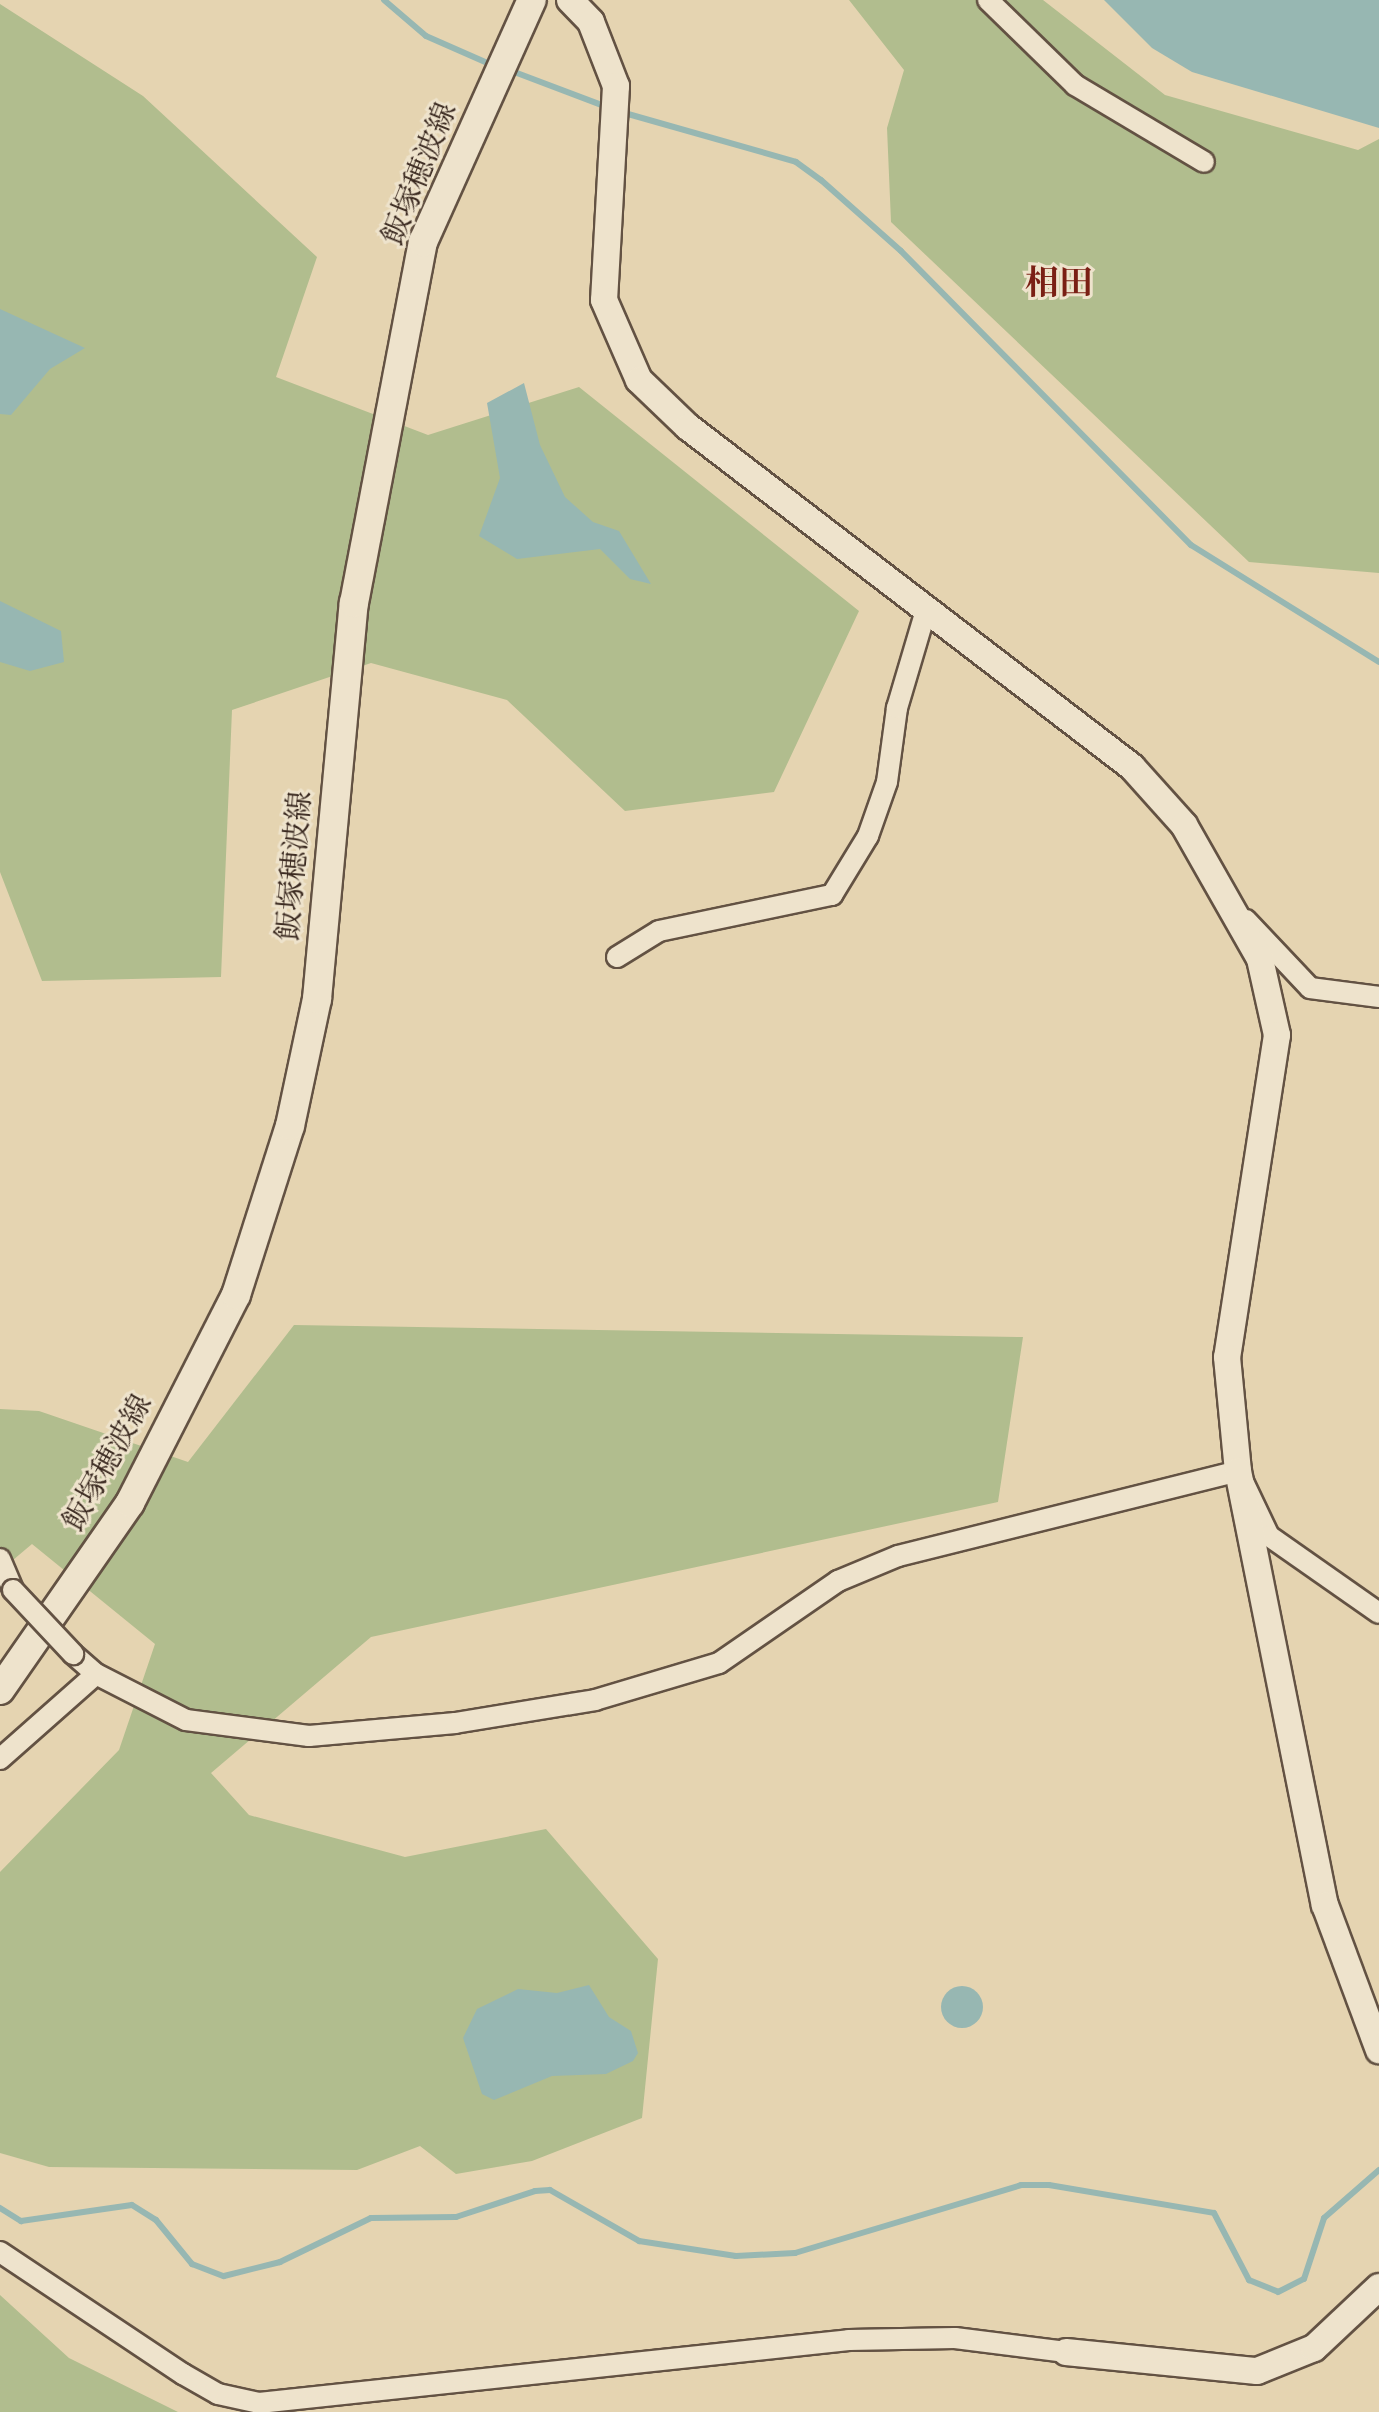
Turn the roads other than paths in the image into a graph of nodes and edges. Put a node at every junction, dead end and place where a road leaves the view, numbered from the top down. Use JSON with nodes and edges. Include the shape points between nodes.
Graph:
{"nodes":[{"id":1,"x":532,"y":0,"type":"edge"},
{"id":2,"x":570,"y":0,"type":"edge"},
{"id":3,"x":988,"y":0,"type":"edge"},
{"id":4,"x":1204,"y":162,"type":"dead end"},
{"id":5,"x":927,"y":607,"type":"junction"},
{"id":6,"x":1227,"y":900,"type":"junction"},
{"id":7,"x":617,"y":957,"type":"dead end"},
{"id":8,"x":1379,"y":997,"type":"edge"},
{"id":9,"x":1238,"y":1471,"type":"junction"},
{"id":10,"x":0,"y":1559,"type":"edge"},
{"id":11,"x":1379,"y":1613,"type":"edge"},
{"id":12,"x":96,"y":1674,"type":"junction"},
{"id":13,"x":0,"y":1690,"type":"edge"},
{"id":14,"x":0,"y":1759,"type":"edge"},
{"id":15,"x":1379,"y":2050,"type":"edge"},
{"id":16,"x":0,"y":2252,"type":"edge"},
{"id":17,"x":1379,"y":2287,"type":"edge"},
{"id":18,"x":1066,"y":2352,"type":"joint"},
{"id":19,"x":260,"y":2408,"type":"edge"}],
"edges":[{"from":1,"to":13,"type":"main road","name":"飯塚穂波線","via":[[423,242],[354,603],[317,999],[285,1140],[236,1295],[130,1503]]},
{"from":2,"to":5,"type":"street","via":[[591,22],[616,86],[603,271],[604,300],[623,357],[688,427]]},
{"from":3,"to":4,"type":"street","via":[[1075,85]]},
{"from":5,"to":6,"type":"street","via":[[1163,798]]},
{"from":5,"to":7,"type":"street","via":[[897,708],[887,782],[868,836],[832,895],[659,931]]},
{"from":6,"to":8,"type":"street","via":[[1310,988]]},
{"from":6,"to":9,"type":"street","via":[[1273,992],[1277,1035],[1227,1357]]},
{"from":9,"to":11,"type":"street","via":[[1269,1536]]},
{"from":9,"to":12,"type":"street","via":[[898,1556],[838,1581],[719,1663],[595,1700],[455,1723],[309,1736],[186,1720]]},
{"from":9,"to":15,"type":"street","via":[[1325,1905]]},
{"from":10,"to":12,"type":"street","bridge":true,"via":[[13,1590]]},
{"from":12,"to":14,"type":"street"},
{"from":16,"to":19,"type":"street","via":[[183,2374],[218,2394]]},
{"from":17,"to":18,"type":"street","via":[[1314,2348],[1257,2371]]},
{"from":18,"to":19,"type":"street","via":[[955,2338],[849,2340]]}]}
